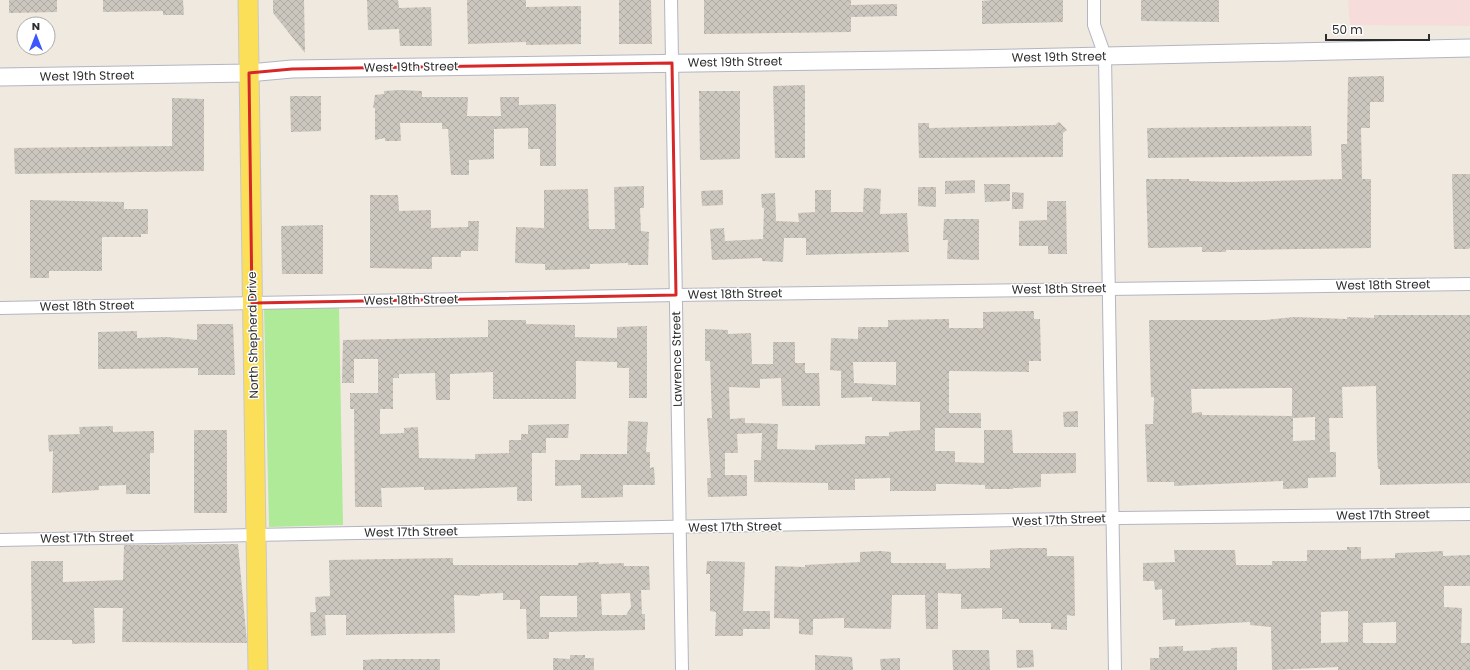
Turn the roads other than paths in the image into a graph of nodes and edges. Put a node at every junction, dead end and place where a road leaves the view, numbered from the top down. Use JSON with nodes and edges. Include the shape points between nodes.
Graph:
{"nodes":[{"id":1,"x":248,"y":0,"type":"edge"},
{"id":2,"x":672,"y":0,"type":"edge"},
{"id":3,"x":1094,"y":0,"type":"edge"},
{"id":4,"x":1470,"y":48,"type":"edge"},
{"id":5,"x":1105,"y":56,"type":"junction"},
{"id":6,"x":672,"y":63,"type":"junction"},
{"id":7,"x":249,"y":73,"type":"junction"},
{"id":8,"x":0,"y":77,"type":"edge"},
{"id":9,"x":1470,"y":284,"type":"edge"},
{"id":10,"x":1108,"y":289,"type":"junction"},
{"id":11,"x":676,"y":295,"type":"junction"},
{"id":12,"x":252,"y":304,"type":"junction"},
{"id":13,"x":0,"y":308,"type":"edge"},
{"id":14,"x":1470,"y":514,"type":"edge"},
{"id":15,"x":1111,"y":519,"type":"junction"},
{"id":16,"x":680,"y":528,"type":"junction"},
{"id":17,"x":257,"y":535,"type":"junction"},
{"id":18,"x":0,"y":540,"type":"edge"},
{"id":19,"x":258,"y":670,"type":"edge"},
{"id":20,"x":682,"y":670,"type":"edge"},
{"id":21,"x":1115,"y":670,"type":"edge"}],
"edges":[{"from":1,"to":7,"type":"main road","name":"North Shepherd Drive"},
{"from":2,"to":6,"type":"street","name":"Lawrence Street"},
{"from":3,"to":5,"type":"street","via":[[1094,25]]},
{"from":4,"to":5,"type":"street","name":"West 19th Street"},
{"from":5,"to":6,"type":"street","name":"West 19th Street"},
{"from":5,"to":10,"type":"street"},
{"from":6,"to":7,"type":"street","name":"West 19th Street","via":[[292,69]]},
{"from":6,"to":11,"type":"street","name":"Lawrence Street"},
{"from":7,"to":8,"type":"street","name":"West 19th Street"},
{"from":7,"to":12,"type":"main road","name":"North Shepherd Drive"},
{"from":9,"to":10,"type":"street","name":"West 18th Street"},
{"from":10,"to":11,"type":"street","name":"West 18th Street"},
{"from":10,"to":15,"type":"street"},
{"from":11,"to":12,"type":"street","name":"West 18th Street"},
{"from":11,"to":16,"type":"street","name":"Lawrence Street"},
{"from":12,"to":13,"type":"street","name":"West 18th Street"},
{"from":12,"to":17,"type":"main road","name":"North Shepherd Drive"},
{"from":14,"to":15,"type":"street","name":"West 17th Street"},
{"from":15,"to":16,"type":"street","name":"West 17th Street"},
{"from":15,"to":21,"type":"street"},
{"from":16,"to":17,"type":"street","name":"West 17th Street"},
{"from":16,"to":20,"type":"street","name":"Lawrence Street"},
{"from":17,"to":18,"type":"street","name":"West 17th Street"},
{"from":17,"to":19,"type":"main road","name":"North Shepherd Drive"}]}
